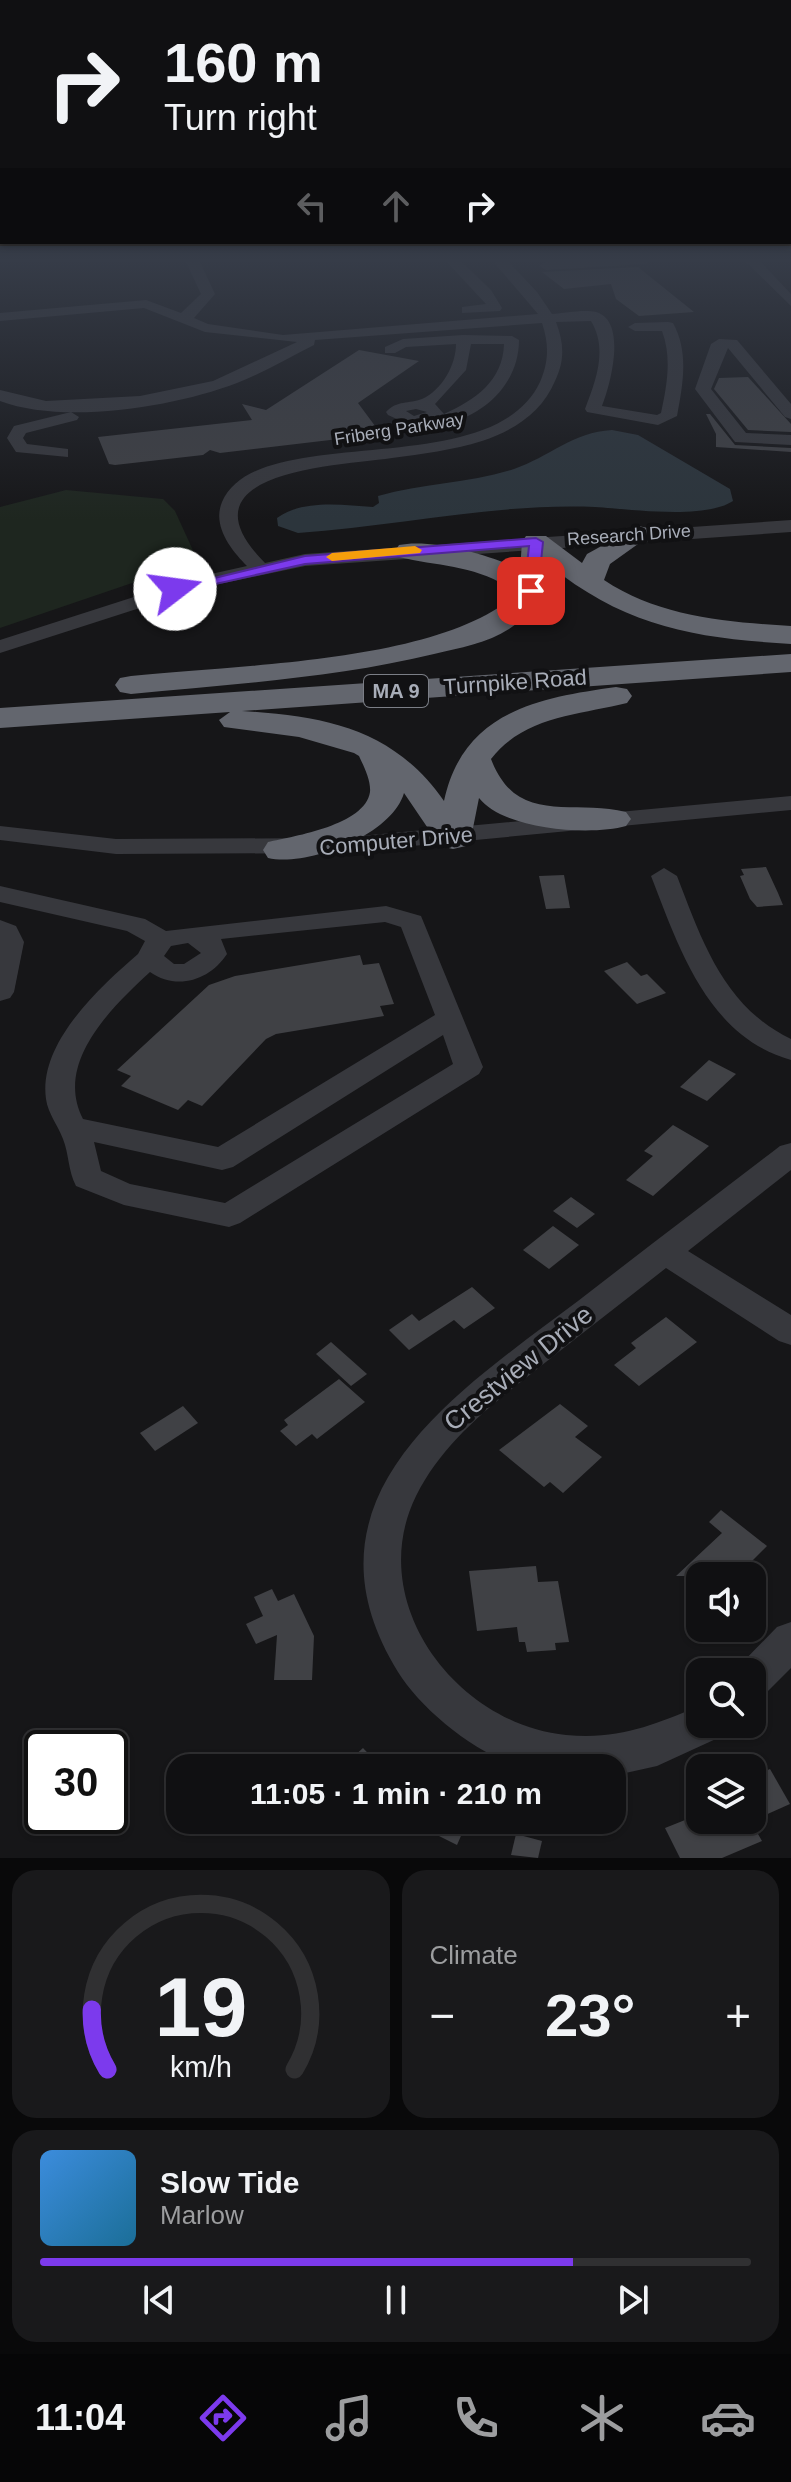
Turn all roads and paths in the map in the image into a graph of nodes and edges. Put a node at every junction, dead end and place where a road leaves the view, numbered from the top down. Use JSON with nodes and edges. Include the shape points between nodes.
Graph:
{"nodes":[{"id":1,"x":300,"y":347,"type":"edge"},
{"id":2,"x":396,"y":347,"type":"edge"},
{"id":3,"x":463,"y":347,"type":"edge"},
{"id":4,"x":513,"y":347,"type":"edge"},
{"id":5,"x":558,"y":347,"type":"edge"},
{"id":6,"x":608,"y":347,"type":"edge"},
{"id":7,"x":676,"y":347,"type":"edge"},
{"id":8,"x":718,"y":347,"type":"edge"},
{"id":9,"x":735,"y":347,"type":"edge"},
{"id":10,"x":390,"y":350,"type":"dead end"},
{"id":11,"x":0,"y":395,"type":"edge"},
{"id":12,"x":144,"y":399,"type":"junction"},
{"id":13,"x":436,"y":413,"type":"junction"},
{"id":14,"x":791,"y":414,"type":"edge"},
{"id":15,"x":482,"y":435,"type":"junction"},
{"id":16,"x":791,"y":440,"type":"edge"},
{"id":17,"x":62,"y":453,"type":"dead end"},
{"id":18,"x":791,"y":526,"type":"edge"},
{"id":19,"x":638,"y":534,"type":"junction"},
{"id":20,"x":536,"y":542,"type":"junction"},
{"id":21,"x":409,"y":551,"type":"junction"},
{"id":22,"x":260,"y":569,"type":"junction"},
{"id":23,"x":589,"y":583,"type":"junction"},
{"id":24,"x":524,"y":603,"type":"junction"},
{"id":25,"x":791,"y":635,"type":"edge"},
{"id":26,"x":0,"y":647,"type":"edge"},
{"id":27,"x":791,"y":649,"type":"edge"},
{"id":28,"x":791,"y":663,"type":"edge"},
{"id":29,"x":791,"y":675,"type":"edge"},
{"id":30,"x":0,"y":700,"type":"edge"},
{"id":31,"x":0,"y":718,"type":"edge"},
{"id":32,"x":0,"y":727,"type":"edge"},
{"id":33,"x":375,"y":754,"type":"junction"},
{"id":34,"x":474,"y":758,"type":"junction"},
{"id":35,"x":791,"y":803,"type":"edge"},
{"id":36,"x":614,"y":819,"type":"junction"},
{"id":37,"x":0,"y":833,"type":"edge"},
{"id":38,"x":453,"y":838,"type":"junction"},
{"id":39,"x":281,"y":850,"type":"junction"},
{"id":40,"x":664,"y":876,"type":"dead end"},
{"id":41,"x":0,"y":894,"type":"edge"},
{"id":42,"x":0,"y":928,"type":"edge"},
{"id":43,"x":191,"y":934,"type":"junction"},
{"id":44,"x":157,"y":948,"type":"junction"},
{"id":45,"x":0,"y":992,"type":"edge"},
{"id":46,"x":450,"y":1018,"type":"junction"},
{"id":47,"x":791,"y":1051,"type":"edge"},
{"id":48,"x":72,"y":1127,"type":"junction"},
{"id":49,"x":791,"y":1154,"type":"edge"},
{"id":50,"x":664,"y":1251,"type":"junction"},
{"id":51,"x":791,"y":1332,"type":"edge"},
{"id":52,"x":791,"y":1640,"type":"edge"},
{"id":53,"x":766,"y":1666,"type":"edge"},
{"id":54,"x":686,"y":1734,"type":"edge"}],
"edges":[{"from":1,"to":12,"type":"street","via":[[221,383]]},
{"from":2,"to":10,"type":"street"},
{"from":3,"to":13,"type":"street","via":[[461,370]]},
{"from":4,"to":13,"type":"street","via":[[504,378],[488,396]]},
{"from":5,"to":15,"type":"street","name":"Friberg Parkway","via":[[548,387],[527,411]]},
{"from":6,"to":7,"type":"street","via":[[593,409],[658,420],[669,416],[679,360]]},
{"from":8,"to":16,"type":"street","via":[[703,389],[741,438]]},
{"from":9,"to":14,"type":"street"},
{"from":11,"to":12,"type":"street","via":[[24,405]]},
{"from":12,"to":17,"type":"street","via":[[44,422],[20,430],[15,438],[22,448]]},
{"from":13,"to":15,"type":"street"},
{"from":15,"to":22,"type":"street","name":"Friberg Parkway","via":[[280,469],[259,478],[234,499],[226,524],[242,552]]},
{"from":18,"to":19,"type":"street","name":"Research Drive"},
{"from":19,"to":20,"type":"street","name":"Research Drive"},
{"from":19,"to":23,"type":"highway","via":[[597,560]]},
{"from":20,"to":21,"type":"street","name":"Research Drive"},
{"from":20,"to":23,"type":"highway"},
{"from":20,"to":24,"type":"highway","via":[[534,579]]},
{"from":21,"to":22,"type":"street","name":"Research Drive"},
{"from":21,"to":24,"type":"highway","via":[[504,571],[520,582]]},
{"from":22,"to":26,"type":"street","name":"Research Drive","via":[[126,604]]},
{"from":23,"to":25,"type":"highway","via":[[628,604],[686,622]]},
{"from":24,"to":30,"type":"highway","via":[[517,613],[478,635],[406,653]]},
{"from":27,"to":30,"type":"highway","name":"Turnpike Road","number":"MA 9"},
{"from":28,"to":31,"type":"highway","name":"Turnpike Road","number":"MA 9"},
{"from":29,"to":34,"type":"highway","via":[[578,701],[527,718]]},
{"from":32,"to":33,"type":"highway","via":[[251,720],[326,733]]},
{"from":33,"to":38,"type":"highway","via":[[400,768]]},
{"from":33,"to":39,"type":"highway","via":[[387,786],[376,813],[353,829]]},
{"from":34,"to":36,"type":"highway","via":[[482,785],[508,806],[548,816]]},
{"from":34,"to":38,"type":"highway"},
{"from":35,"to":36,"type":"street","name":"Computer Drive"},
{"from":36,"to":38,"type":"street","name":"Computer Drive"},
{"from":37,"to":39,"type":"street","name":"Computer Drive","via":[[86,846]]},
{"from":38,"to":39,"type":"street","name":"Computer Drive"},
{"from":40,"to":47,"type":"street","via":[[701,966],[729,1009],[750,1031]]},
{"from":41,"to":44,"type":"street","via":[[136,925]]},
{"from":42,"to":45,"type":"street","via":[[11,942]]},
{"from":43,"to":44,"type":"street"},
{"from":43,"to":44,"type":"street","via":[[212,945],[214,954],[196,970],[156,966]]},
{"from":43,"to":46,"type":"street","via":[[386,914],[412,922]]},
{"from":44,"to":48,"type":"street","via":[[72,1044],[63,1063],[60,1100]]},
{"from":46,"to":48,"type":"street","via":[[222,1159]]},
{"from":46,"to":48,"type":"street","via":[[469,1067],[229,1215],[124,1194],[87,1178]]},
{"from":49,"to":50,"type":"street","name":"Crestview Drive"},
{"from":50,"to":51,"type":"street"},
{"from":50,"to":54,"type":"street","name":"Crestview Drive","via":[[443,1427],[418,1460],[387,1525],[383,1589],[391,1622],[413,1664],[456,1710],[488,1731],[564,1755],[604,1757],[642,1751]]},
{"from":52,"to":53,"type":"street"}]}
